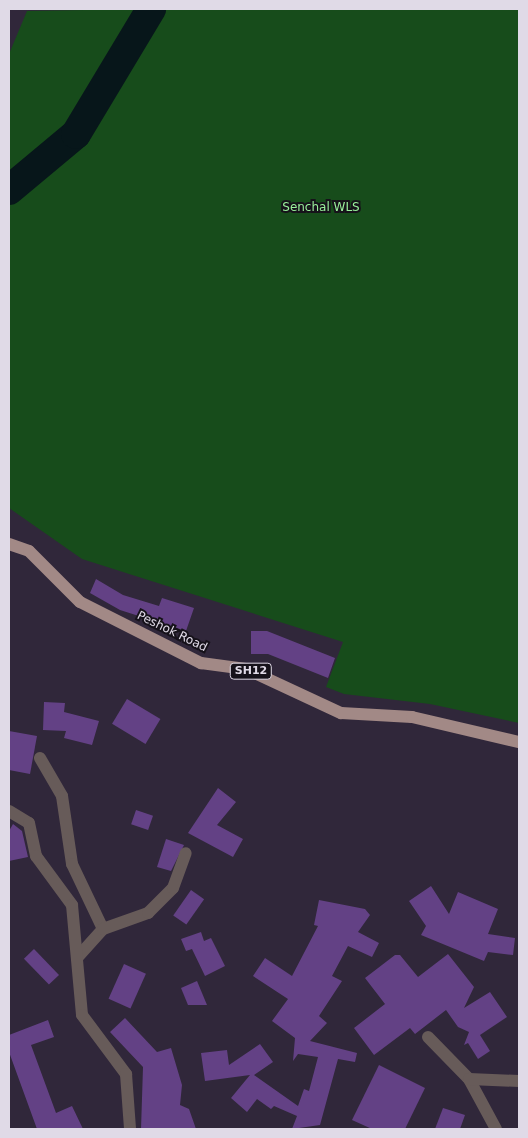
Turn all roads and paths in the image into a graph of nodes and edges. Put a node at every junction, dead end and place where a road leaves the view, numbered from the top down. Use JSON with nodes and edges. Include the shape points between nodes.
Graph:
{"nodes":[{"id":1,"x":9,"y":544,"type":"edge"},
{"id":2,"x":519,"y":742,"type":"edge"},
{"id":3,"x":40,"y":758,"type":"dead end"},
{"id":4,"x":9,"y":812,"type":"edge"},
{"id":5,"x":186,"y":853,"type":"dead end"},
{"id":6,"x":103,"y":929,"type":"junction"},
{"id":7,"x":77,"y":958,"type":"junction"},
{"id":8,"x":428,"y":1037,"type":"dead end"},
{"id":9,"x":469,"y":1079,"type":"junction"},
{"id":10,"x":519,"y":1081,"type":"edge"},
{"id":11,"x":130,"y":1129,"type":"edge"},
{"id":12,"x":496,"y":1129,"type":"edge"}],
"edges":[{"from":1,"to":2,"type":"main road","name":"Peshok Road","number":"SH12","via":[[30,551],[80,602],[201,663],[246,669],[341,713],[412,717]]},
{"from":3,"to":6,"type":"street","via":[[62,796],[72,864]]},
{"from":4,"to":7,"type":"street","via":[[29,822],[36,856],[72,905]]},
{"from":5,"to":6,"type":"street","via":[[173,888],[148,913]]},
{"from":6,"to":7,"type":"street"},
{"from":7,"to":11,"type":"street","via":[[82,1015],[126,1074]]},
{"from":8,"to":9,"type":"street"},
{"from":9,"to":10,"type":"street"},
{"from":9,"to":12,"type":"street"}]}
